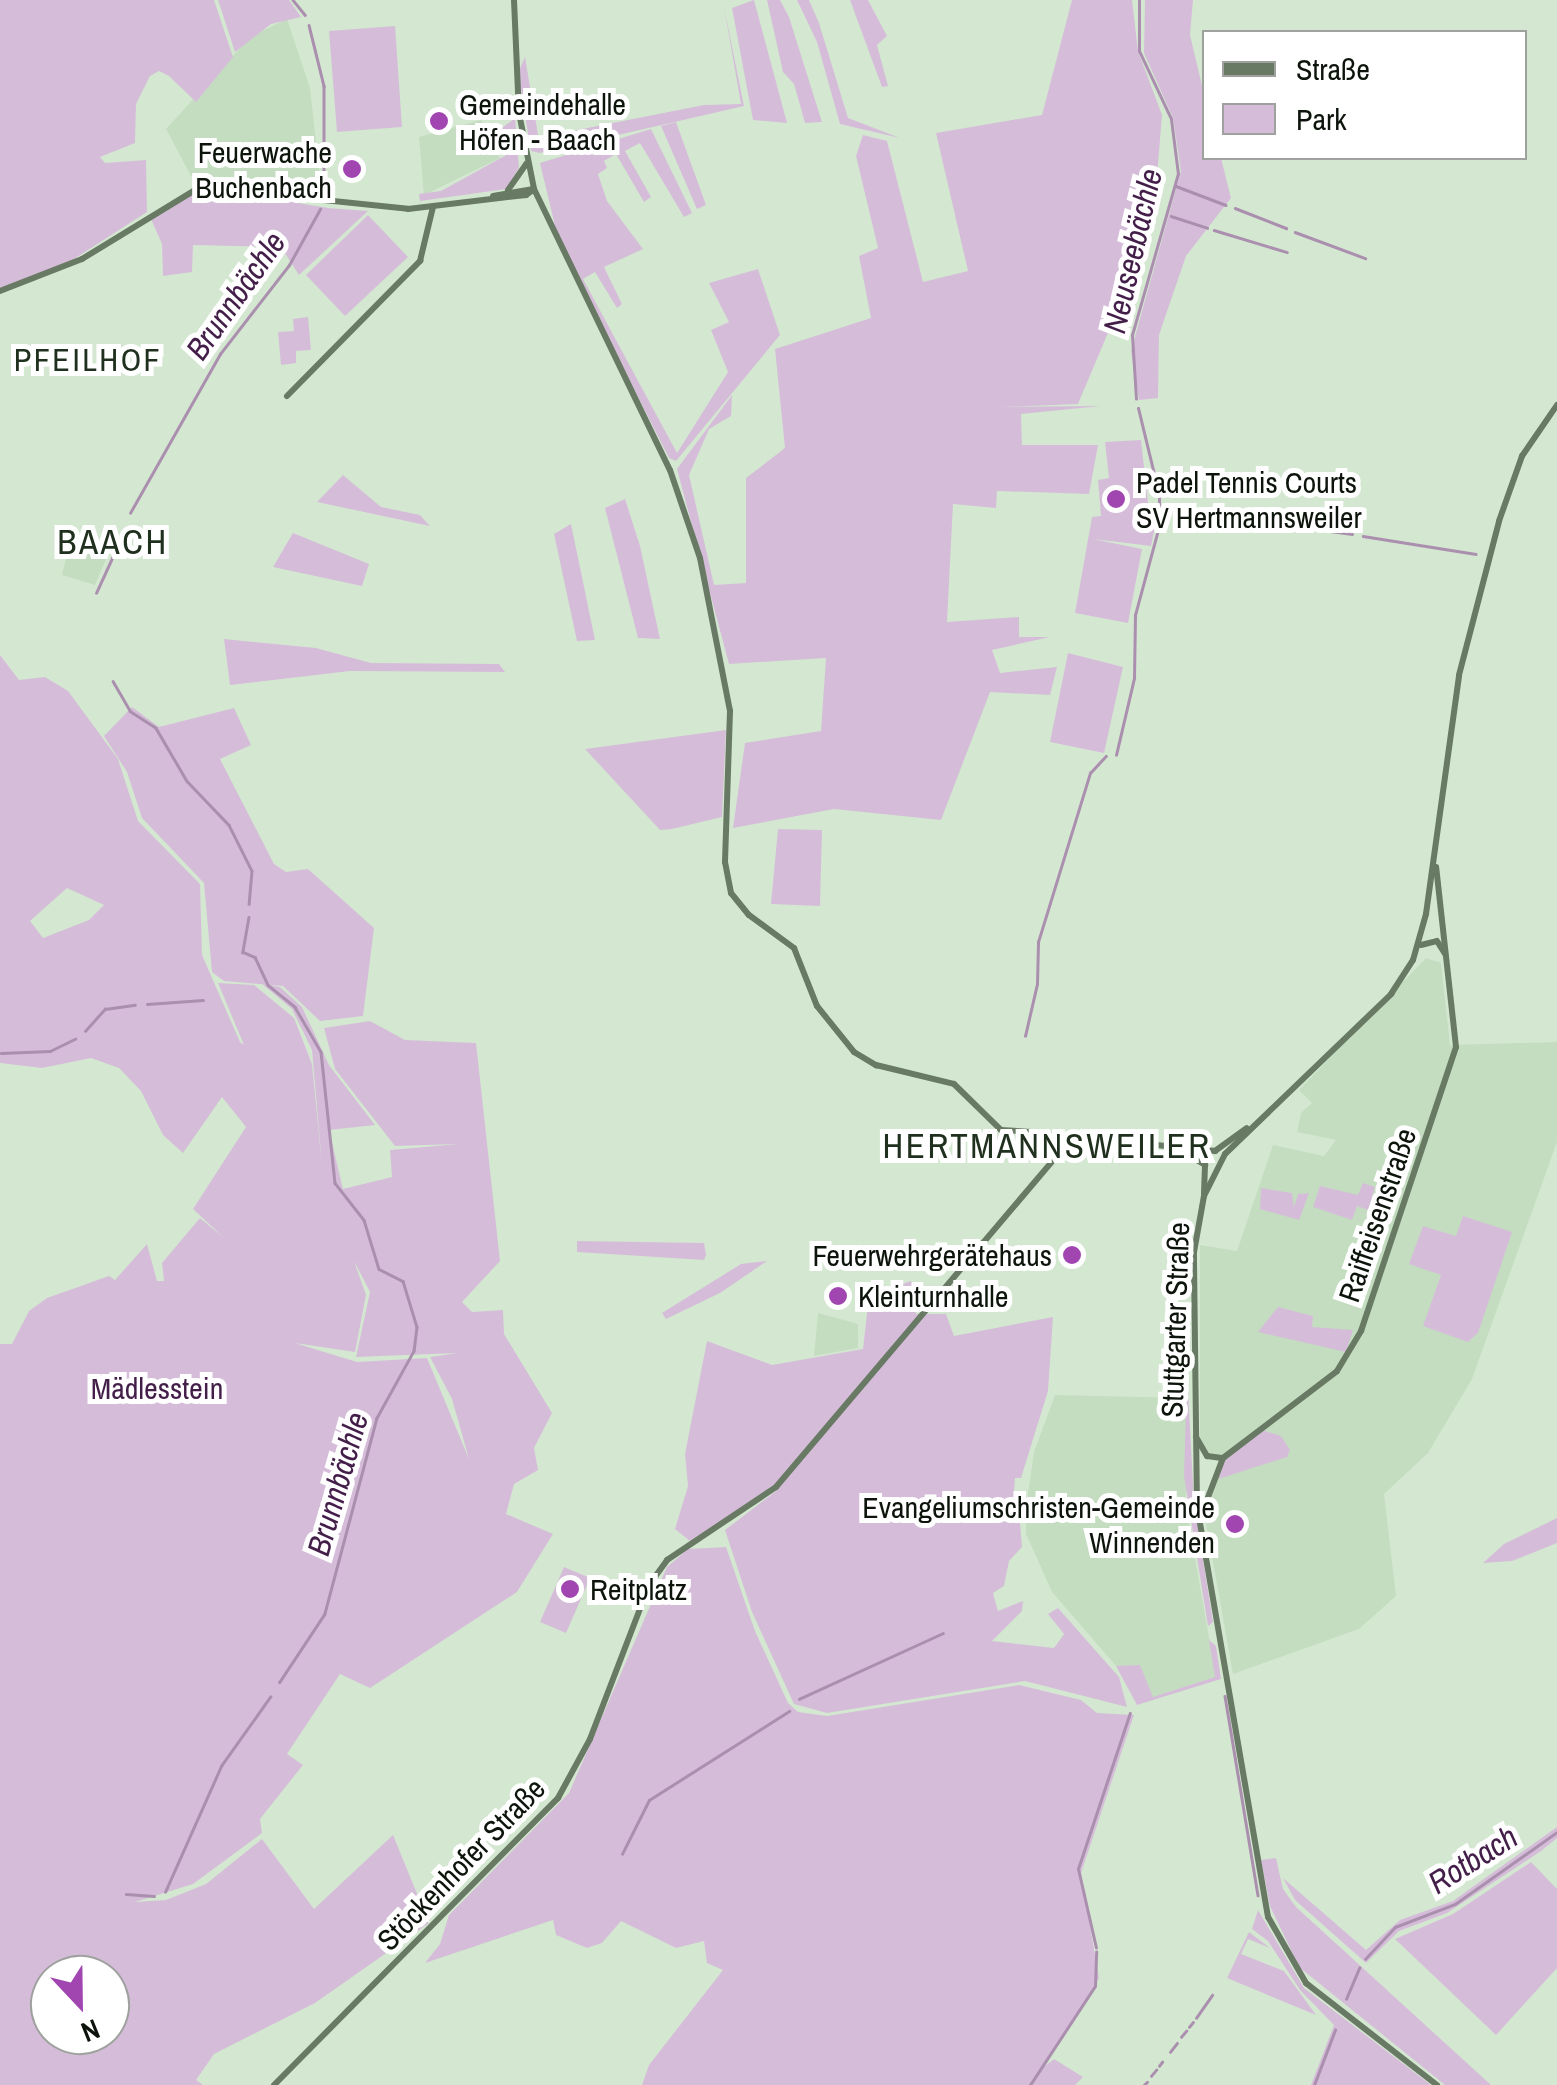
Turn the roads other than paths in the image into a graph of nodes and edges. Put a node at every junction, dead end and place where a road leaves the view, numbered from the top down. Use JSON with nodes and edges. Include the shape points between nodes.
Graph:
{"nodes":[{"id":1,"x":514,"y":0,"type":"edge"},
{"id":2,"x":527,"y":163,"type":"junction"},
{"id":3,"x":534,"y":189,"type":"junction"},
{"id":4,"x":499,"y":194,"type":"junction"},
{"id":5,"x":480,"y":200,"type":"junction"},
{"id":6,"x":433,"y":207,"type":"junction"},
{"id":7,"x":0,"y":291,"type":"edge"},
{"id":8,"x":287,"y":396,"type":"dead end"},
{"id":9,"x":1557,"y":405,"type":"edge"},
{"id":10,"x":1435,"y":850,"type":"junction"},
{"id":11,"x":1419,"y":946,"type":"junction"},
{"id":12,"x":1446,"y":955,"type":"junction"},
{"id":13,"x":1248,"y":1128,"type":"junction"},
{"id":14,"x":1066,"y":1144,"type":"junction"},
{"id":15,"x":1175,"y":1149,"type":"junction"},
{"id":16,"x":1204,"y":1196,"type":"junction"},
{"id":17,"x":1194,"y":1432,"type":"junction"},
{"id":18,"x":1223,"y":1458,"type":"junction"},
{"id":19,"x":1201,"y":1531,"type":"junction"},
{"id":20,"x":274,"y":2085,"type":"edge"},
{"id":21,"x":1438,"y":2085,"type":"edge"}],
"edges":[{"from":1,"to":2,"type":"main road"},
{"from":2,"to":3,"type":"main road"},
{"from":2,"to":4,"type":"main road","via":[[519,180]]},
{"from":3,"to":4,"type":"main road"},
{"from":3,"to":5,"type":"main road"},
{"from":3,"to":14,"type":"main road","via":[[670,470],[700,558],[730,710],[731,893],[748,915],[794,948],[817,1006],[854,1052],[876,1065],[954,1084],[1001,1130],[1047,1133]]},
{"from":4,"to":5,"type":"main road"},
{"from":5,"to":6,"type":"main road"},
{"from":6,"to":7,"type":"main road","via":[[200,186],[82,259]]},
{"from":6,"to":8,"type":"main road","via":[[420,261]]},
{"from":9,"to":10,"type":"main road","via":[[1522,456],[1499,521],[1460,675]]},
{"from":10,"to":11,"type":"main road","name":"Stuttgarter Straße"},
{"from":10,"to":12,"type":"main road","name":"Raiffeisenstraße"},
{"from":11,"to":12,"type":"main road","via":[[1434,940]]},
{"from":11,"to":13,"type":"main road","name":"Stuttgarter Straße","via":[[1390,994]]},
{"from":12,"to":18,"type":"main road","name":"Raiffeisenstraße","via":[[1456,1047],[1355,1346],[1329,1378]]},
{"from":13,"to":15,"type":"main road","via":[[1216,1151]]},
{"from":13,"to":16,"type":"main road","name":"Stuttgarter Straße","via":[[1218,1164]]},
{"from":14,"to":15,"type":"main road","via":[[1094,1138]]},
{"from":14,"to":20,"type":"main road","name":"Stöckenhofer Straße","via":[[776,1487],[667,1560],[649,1585],[590,1738],[558,1798]]},
{"from":15,"to":16,"type":"main road","via":[[1204,1165]]},
{"from":16,"to":17,"type":"main road","name":"Stuttgarter Straße","via":[[1192,1274]]},
{"from":17,"to":18,"type":"main road","via":[[1207,1456]]},
{"from":17,"to":19,"type":"main road","name":"Stuttgarter Straße"},
{"from":18,"to":19,"type":"main road","via":[[1205,1492]]},
{"from":19,"to":21,"type":"main road","name":"Stuttgarter Straße","via":[[1264,1903],[1282,1950],[1321,1997]]}]}
